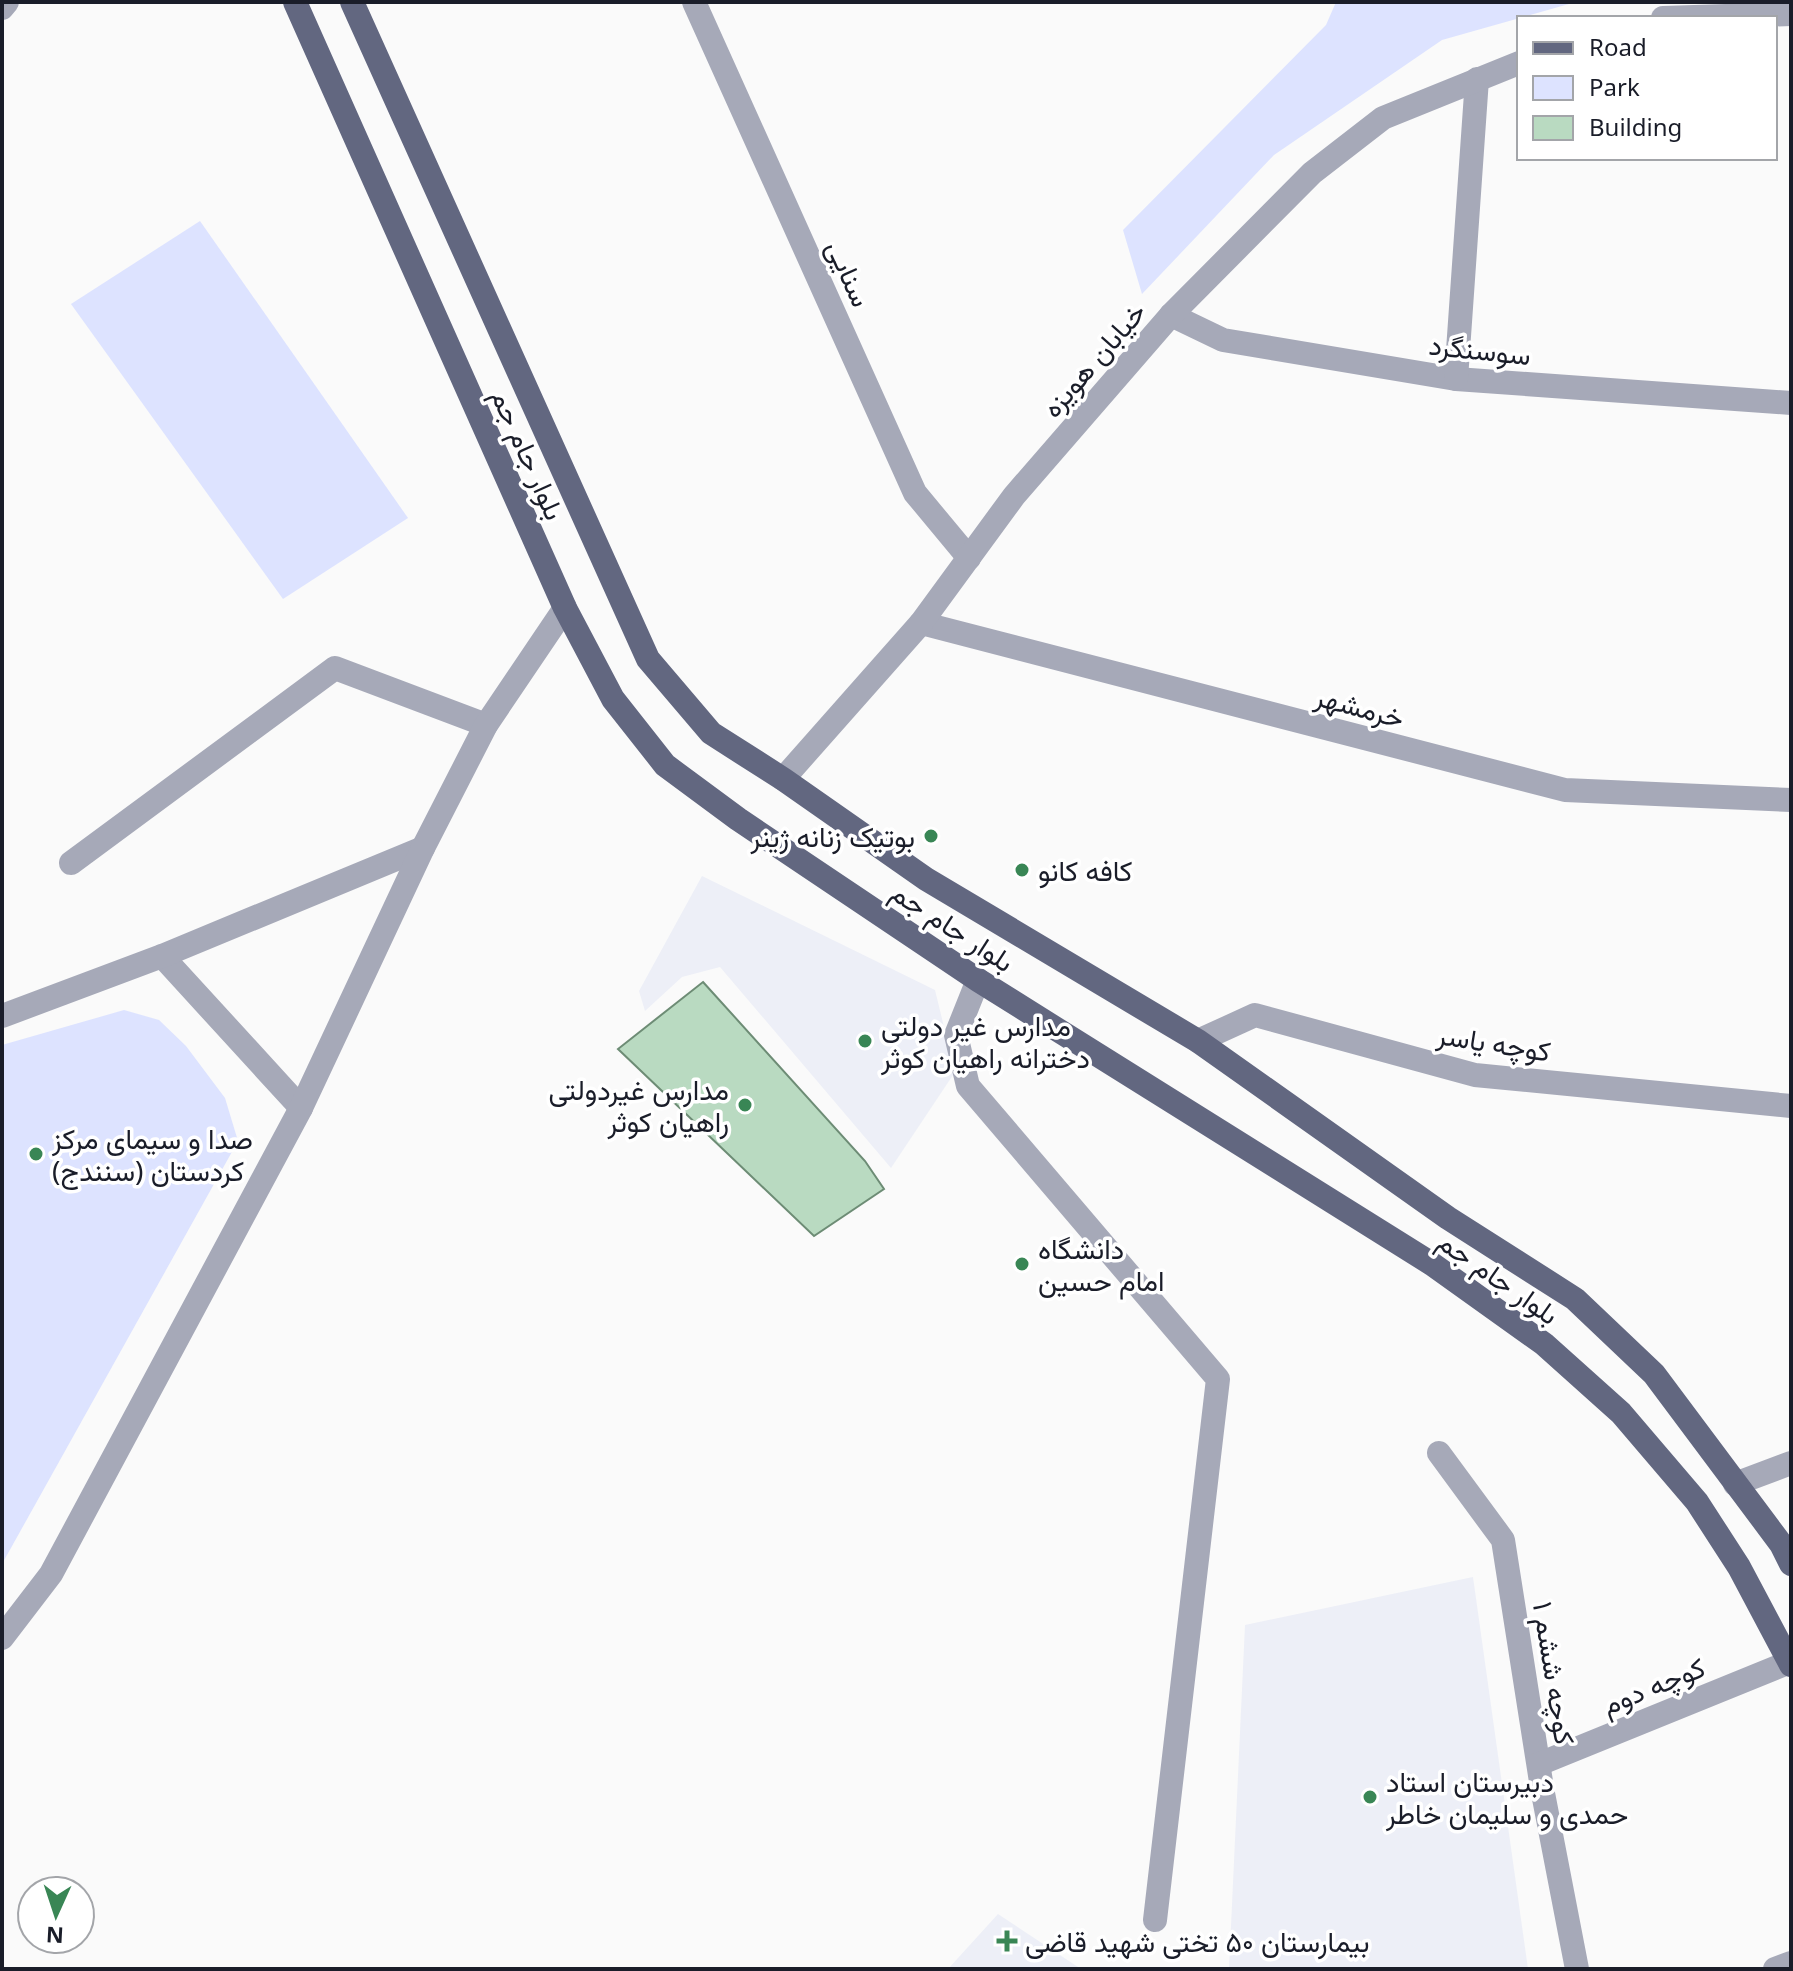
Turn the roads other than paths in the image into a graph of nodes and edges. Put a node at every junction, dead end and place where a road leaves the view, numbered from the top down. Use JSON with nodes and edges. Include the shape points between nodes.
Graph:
{"nodes":[{"id":1,"x":7,"y":2,"type":"edge"},
{"id":2,"x":295,"y":2,"type":"edge"},
{"id":3,"x":352,"y":2,"type":"edge"},
{"id":4,"x":694,"y":2,"type":"edge"},
{"id":5,"x":2,"y":8,"type":"edge"},
{"id":6,"x":1791,"y":14,"type":"edge"},
{"id":7,"x":1727,"y":16,"type":"edge"},
{"id":8,"x":1517,"y":64,"type":"edge"},
{"id":9,"x":1477,"y":79,"type":"junction"},
{"id":10,"x":1171,"y":315,"type":"junction"},
{"id":11,"x":1456,"y":379,"type":"junction"},
{"id":12,"x":1791,"y":403,"type":"edge"},
{"id":13,"x":969,"y":558,"type":"junction"},
{"id":14,"x":565,"y":608,"type":"junction"},
{"id":15,"x":921,"y":623,"type":"junction"},
{"id":16,"x":486,"y":725,"type":"junction"},
{"id":17,"x":783,"y":779,"type":"junction"},
{"id":18,"x":1791,"y":800,"type":"edge"},
{"id":19,"x":423,"y":848,"type":"junction"},
{"id":20,"x":71,"y":863,"type":"dead end"},
{"id":21,"x":162,"y":956,"type":"junction"},
{"id":22,"x":978,"y":980,"type":"junction"},
{"id":23,"x":2,"y":1016,"type":"edge"},
{"id":24,"x":1198,"y":1041,"type":"junction"},
{"id":25,"x":1791,"y":1106,"type":"edge"},
{"id":26,"x":301,"y":1108,"type":"junction"},
{"id":27,"x":1439,"y":1453,"type":"dead end"},
{"id":28,"x":1791,"y":1463,"type":"edge"},
{"id":29,"x":1735,"y":1484,"type":"junction"},
{"id":30,"x":1791,"y":1564,"type":"edge"},
{"id":31,"x":2,"y":1638,"type":"edge"},
{"id":32,"x":1791,"y":1663,"type":"edge"},
{"id":33,"x":1539,"y":1764,"type":"junction"},
{"id":34,"x":1155,"y":1920,"type":"dead end"},
{"id":35,"x":1791,"y":1963,"type":"edge"},
{"id":36,"x":1577,"y":1969,"type":"edge"},
{"id":37,"x":1775,"y":1969,"type":"edge"}],
"edges":[{"from":1,"to":5,"type":"street"},
{"from":2,"to":14,"type":"main road","name":"بلوار جام جم"},
{"from":3,"to":17,"type":"main road","name":"بلوار جام جم","via":[[648,659],[711,733]]},
{"from":4,"to":13,"type":"street","name":"سنایی","via":[[915,493]]},
{"from":6,"to":7,"type":"street"},
{"from":8,"to":9,"type":"street","name":"خیابان هویزه"},
{"from":9,"to":10,"type":"street","name":"خیابان هویزه","via":[[1383,118],[1324,164]]},
{"from":9,"to":11,"type":"street"},
{"from":10,"to":11,"type":"street","name":"سوسنگرد","via":[[1223,340]]},
{"from":10,"to":13,"type":"street","name":"خیابان هویزه","via":[[1014,496]]},
{"from":11,"to":12,"type":"street","name":"سوسنگرد"},
{"from":13,"to":15,"type":"street","name":"خیابان هویزه"},
{"from":14,"to":16,"type":"street"},
{"from":14,"to":22,"type":"main road","name":"بلوار جام جم","via":[[613,699],[665,765]]},
{"from":15,"to":17,"type":"street","name":"خیابان هویزه"},
{"from":15,"to":18,"type":"street","name":"خرمشهر","via":[[1565,790]]},
{"from":16,"to":19,"type":"street"},
{"from":16,"to":20,"type":"street","via":[[335,668]]},
{"from":17,"to":24,"type":"main road","name":"بلوار جام جم","via":[[926,879]]},
{"from":19,"to":21,"type":"street"},
{"from":19,"to":26,"type":"street"},
{"from":21,"to":23,"type":"street"},
{"from":21,"to":26,"type":"street"},
{"from":22,"to":32,"type":"main road","name":"بلوار جام جم","via":[[1432,1264],[1544,1344],[1621,1413],[1697,1502]]},
{"from":22,"to":34,"type":"street","via":[[956,1035],[968,1086],[1218,1379]]},
{"from":24,"to":25,"type":"street","name":"کوچه یاسر","via":[[1255,1015],[1475,1075]]},
{"from":24,"to":29,"type":"main road","name":"بلوار جام جم","via":[[1448,1218],[1575,1299],[1654,1374]]},
{"from":26,"to":31,"type":"street","via":[[51,1574]]},
{"from":27,"to":33,"type":"street","name":"کوچه ششم ۱","via":[[1503,1540]]},
{"from":28,"to":29,"type":"street"},
{"from":29,"to":30,"type":"main road","name":"بلوار جام جم"},
{"from":32,"to":33,"type":"street","name":"کوچه دوم"},
{"from":33,"to":36,"type":"street","name":"کوچه ششم ۱"},
{"from":35,"to":37,"type":"street"}]}
